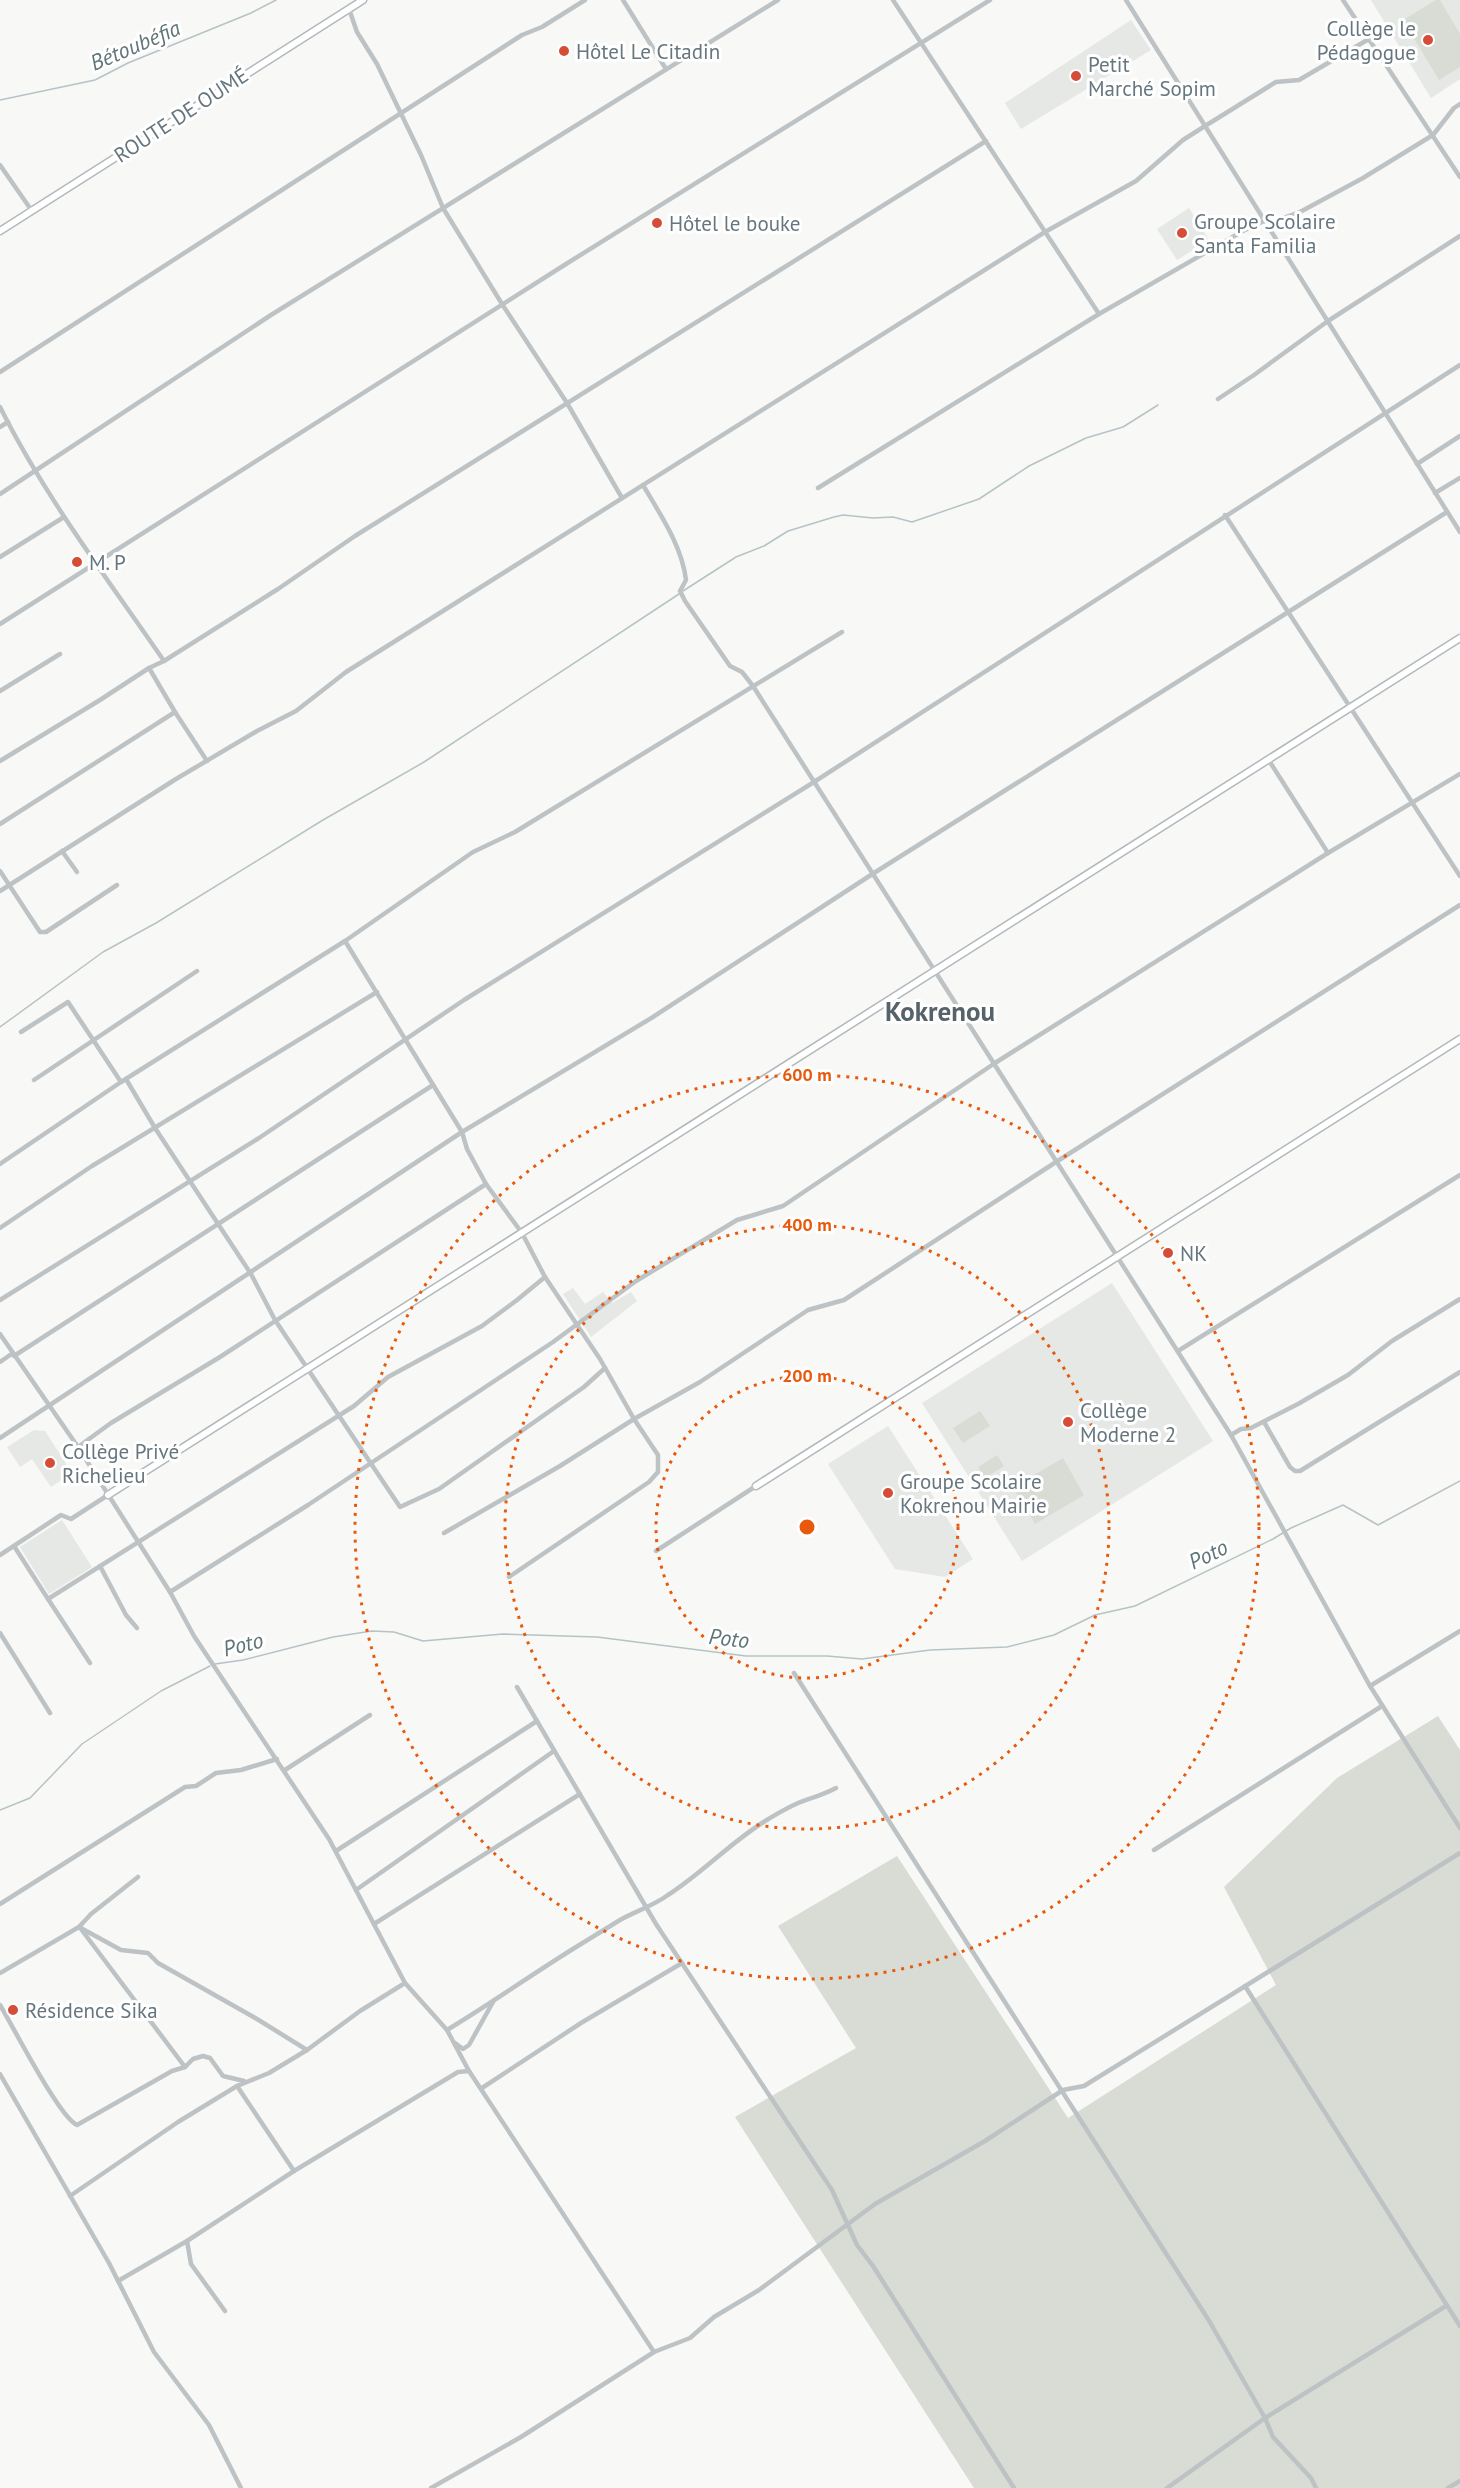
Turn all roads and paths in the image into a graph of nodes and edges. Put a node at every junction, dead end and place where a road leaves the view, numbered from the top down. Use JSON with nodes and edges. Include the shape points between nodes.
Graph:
{"nodes":[{"id":1,"x":363,"y":0,"type":"edge"},
{"id":2,"x":585,"y":0,"type":"edge"},
{"id":3,"x":623,"y":0,"type":"edge"},
{"id":4,"x":778,"y":0,"type":"edge"},
{"id":5,"x":893,"y":0,"type":"edge"},
{"id":6,"x":990,"y":0,"type":"edge"},
{"id":7,"x":1126,"y":0,"type":"edge"},
{"id":8,"x":1342,"y":0,"type":"edge"},
{"id":9,"x":349,"y":9,"type":"junction"},
{"id":10,"x":1369,"y":39,"type":"junction"},
{"id":11,"x":921,"y":43,"type":"junction"},
{"id":12,"x":666,"y":69,"type":"junction"},
{"id":13,"x":1460,"y":104,"type":"edge"},
{"id":14,"x":401,"y":113,"type":"junction"},
{"id":15,"x":1205,"y":126,"type":"junction"},
{"id":16,"x":1433,"y":135,"type":"junction"},
{"id":17,"x":986,"y":141,"type":"junction"},
{"id":18,"x":0,"y":165,"type":"edge"},
{"id":19,"x":1460,"y":177,"type":"edge"},
{"id":20,"x":443,"y":208,"type":"junction"},
{"id":21,"x":32,"y":211,"type":"junction"},
{"id":22,"x":1264,"y":221,"type":"junction"},
{"id":23,"x":0,"y":231,"type":"edge"},
{"id":24,"x":1045,"y":232,"type":"junction"},
{"id":25,"x":1460,"y":236,"type":"edge"},
{"id":26,"x":502,"y":304,"type":"junction"},
{"id":27,"x":1099,"y":314,"type":"junction"},
{"id":28,"x":1328,"y":321,"type":"junction"},
{"id":29,"x":1460,"y":365,"type":"edge"},
{"id":30,"x":0,"y":372,"type":"edge"},
{"id":31,"x":1218,"y":399,"type":"dead end"},
{"id":32,"x":567,"y":403,"type":"junction"},
{"id":33,"x":0,"y":407,"type":"edge"},
{"id":34,"x":1386,"y":412,"type":"junction"},
{"id":35,"x":8,"y":422,"type":"junction"},
{"id":36,"x":0,"y":427,"type":"edge"},
{"id":37,"x":1460,"y":436,"type":"edge"},
{"id":38,"x":1418,"y":464,"type":"junction"},
{"id":39,"x":35,"y":471,"type":"junction"},
{"id":40,"x":1460,"y":478,"type":"edge"},
{"id":41,"x":644,"y":485,"type":"junction"},
{"id":42,"x":818,"y":488,"type":"dead end"},
{"id":43,"x":1435,"y":493,"type":"junction"},
{"id":44,"x":0,"y":494,"type":"edge"},
{"id":45,"x":622,"y":498,"type":"junction"},
{"id":46,"x":1447,"y":512,"type":"junction"},
{"id":47,"x":1225,"y":515,"type":"junction"},
{"id":48,"x":64,"y":517,"type":"junction"},
{"id":49,"x":1458,"y":524,"type":"edge"},
{"id":50,"x":1460,"y":532,"type":"edge"},
{"id":51,"x":0,"y":557,"type":"edge"},
{"id":52,"x":97,"y":563,"type":"junction"},
{"id":53,"x":1288,"y":612,"type":"junction"},
{"id":54,"x":0,"y":624,"type":"edge"},
{"id":55,"x":842,"y":632,"type":"dead end"},
{"id":56,"x":1460,"y":638,"type":"edge"},
{"id":57,"x":60,"y":654,"type":"dead end"},
{"id":58,"x":164,"y":661,"type":"junction"},
{"id":59,"x":149,"y":668,"type":"junction"},
{"id":60,"x":753,"y":686,"type":"junction"},
{"id":61,"x":0,"y":691,"type":"edge"},
{"id":62,"x":1350,"y":707,"type":"junction"},
{"id":63,"x":175,"y":712,"type":"junction"},
{"id":64,"x":1268,"y":759,"type":"junction"},
{"id":65,"x":0,"y":761,"type":"edge"},
{"id":66,"x":207,"y":761,"type":"junction"},
{"id":67,"x":1460,"y":774,"type":"edge"},
{"id":68,"x":814,"y":782,"type":"junction"},
{"id":69,"x":1413,"y":803,"type":"junction"},
{"id":70,"x":0,"y":824,"type":"edge"},
{"id":71,"x":62,"y":851,"type":"junction"},
{"id":72,"x":1328,"y":853,"type":"junction"},
{"id":73,"x":0,"y":871,"type":"edge"},
{"id":74,"x":77,"y":872,"type":"dead end"},
{"id":75,"x":874,"y":873,"type":"junction"},
{"id":76,"x":1460,"y":876,"type":"edge"},
{"id":77,"x":10,"y":885,"type":"junction"},
{"id":78,"x":117,"y":885,"type":"dead end"},
{"id":79,"x":0,"y":891,"type":"edge"},
{"id":80,"x":1460,"y":905,"type":"edge"},
{"id":81,"x":345,"y":941,"type":"junction"},
{"id":82,"x":934,"y":970,"type":"junction"},
{"id":83,"x":197,"y":971,"type":"dead end"},
{"id":84,"x":376,"y":992,"type":"junction"},
{"id":85,"x":21,"y":1032,"type":"dead end"},
{"id":86,"x":1460,"y":1039,"type":"edge"},
{"id":87,"x":94,"y":1040,"type":"junction"},
{"id":88,"x":406,"y":1041,"type":"junction"},
{"id":89,"x":995,"y":1063,"type":"junction"},
{"id":90,"x":34,"y":1080,"type":"dead end"},
{"id":91,"x":123,"y":1081,"type":"junction"},
{"id":92,"x":433,"y":1085,"type":"junction"},
{"id":93,"x":155,"y":1128,"type":"junction"},
{"id":94,"x":462,"y":1132,"type":"junction"},
{"id":95,"x":1056,"y":1161,"type":"junction"},
{"id":96,"x":0,"y":1164,"type":"edge"},
{"id":97,"x":1460,"y":1175,"type":"edge"},
{"id":98,"x":189,"y":1181,"type":"junction"},
{"id":99,"x":486,"y":1184,"type":"junction"},
{"id":100,"x":219,"y":1222,"type":"junction"},
{"id":101,"x":0,"y":1228,"type":"edge"},
{"id":102,"x":522,"y":1233,"type":"junction"},
{"id":103,"x":1117,"y":1257,"type":"junction"},
{"id":104,"x":251,"y":1274,"type":"junction"},
{"id":105,"x":545,"y":1277,"type":"junction"},
{"id":106,"x":1460,"y":1299,"type":"edge"},
{"id":107,"x":0,"y":1300,"type":"edge"},
{"id":108,"x":274,"y":1320,"type":"junction"},
{"id":109,"x":576,"y":1323,"type":"junction"},
{"id":110,"x":0,"y":1334,"type":"edge"},
{"id":111,"x":1178,"y":1351,"type":"junction"},
{"id":112,"x":14,"y":1355,"type":"junction"},
{"id":113,"x":0,"y":1362,"type":"edge"},
{"id":114,"x":308,"y":1366,"type":"junction"},
{"id":115,"x":606,"y":1368,"type":"junction"},
{"id":116,"x":1460,"y":1372,"type":"edge"},
{"id":117,"x":51,"y":1406,"type":"junction"},
{"id":118,"x":340,"y":1415,"type":"junction"},
{"id":119,"x":634,"y":1419,"type":"junction"},
{"id":120,"x":1264,"y":1422,"type":"junction"},
{"id":121,"x":1231,"y":1435,"type":"junction"},
{"id":122,"x":0,"y":1438,"type":"edge"},
{"id":123,"x":78,"y":1447,"type":"junction"},
{"id":124,"x":370,"y":1464,"type":"junction"},
{"id":125,"x":756,"y":1486,"type":"joint"},
{"id":126,"x":108,"y":1495,"type":"junction"},
{"id":127,"x":444,"y":1533,"type":"dead end"},
{"id":128,"x":138,"y":1543,"type":"junction"},
{"id":129,"x":14,"y":1546,"type":"junction"},
{"id":130,"x":656,"y":1551,"type":"dead end"},
{"id":131,"x":0,"y":1555,"type":"edge"},
{"id":132,"x":100,"y":1566,"type":"junction"},
{"id":133,"x":509,"y":1577,"type":"dead end"},
{"id":134,"x":170,"y":1592,"type":"junction"},
{"id":135,"x":48,"y":1599,"type":"junction"},
{"id":136,"x":137,"y":1628,"type":"dead end"},
{"id":137,"x":1460,"y":1630,"type":"edge"},
{"id":138,"x":0,"y":1634,"type":"edge"},
{"id":139,"x":90,"y":1663,"type":"dead end"},
{"id":140,"x":794,"y":1673,"type":"dead end"},
{"id":141,"x":1370,"y":1686,"type":"junction"},
{"id":142,"x":517,"y":1687,"type":"dead end"},
{"id":143,"x":1382,"y":1706,"type":"junction"},
{"id":144,"x":50,"y":1713,"type":"dead end"},
{"id":145,"x":370,"y":1715,"type":"dead end"},
{"id":146,"x":537,"y":1721,"type":"junction"},
{"id":147,"x":555,"y":1751,"type":"junction"},
{"id":148,"x":277,"y":1759,"type":"junction"},
{"id":149,"x":285,"y":1770,"type":"junction"},
{"id":150,"x":836,"y":1788,"type":"dead end"},
{"id":151,"x":580,"y":1794,"type":"junction"},
{"id":152,"x":1460,"y":1828,"type":"edge"},
{"id":153,"x":1154,"y":1850,"type":"dead end"},
{"id":154,"x":336,"y":1851,"type":"junction"},
{"id":155,"x":1460,"y":1853,"type":"edge"},
{"id":156,"x":138,"y":1877,"type":"dead end"},
{"id":157,"x":356,"y":1890,"type":"junction"},
{"id":158,"x":0,"y":1904,"type":"edge"},
{"id":159,"x":647,"y":1908,"type":"junction"},
{"id":160,"x":374,"y":1924,"type":"junction"},
{"id":161,"x":79,"y":1927,"type":"junction"},
{"id":162,"x":682,"y":1963,"type":"junction"},
{"id":163,"x":0,"y":1973,"type":"edge"},
{"id":164,"x":405,"y":1983,"type":"junction"},
{"id":165,"x":1245,"y":1986,"type":"junction"},
{"id":166,"x":493,"y":2002,"type":"junction"},
{"id":167,"x":0,"y":2005,"type":"edge"},
{"id":168,"x":447,"y":2030,"type":"junction"},
{"id":169,"x":452,"y":2041,"type":"junction"},
{"id":170,"x":307,"y":2050,"type":"junction"},
{"id":171,"x":185,"y":2067,"type":"junction"},
{"id":172,"x":469,"y":2071,"type":"junction"},
{"id":173,"x":0,"y":2074,"type":"edge"},
{"id":174,"x":247,"y":2082,"type":"junction"},
{"id":175,"x":237,"y":2086,"type":"junction"},
{"id":176,"x":482,"y":2088,"type":"junction"},
{"id":177,"x":1063,"y":2090,"type":"junction"},
{"id":178,"x":294,"y":2171,"type":"junction"},
{"id":179,"x":70,"y":2196,"type":"junction"},
{"id":180,"x":849,"y":2225,"type":"junction"},
{"id":181,"x":187,"y":2241,"type":"junction"},
{"id":182,"x":118,"y":2281,"type":"junction"},
{"id":183,"x":1446,"y":2306,"type":"junction"},
{"id":184,"x":225,"y":2311,"type":"dead end"},
{"id":185,"x":1460,"y":2326,"type":"edge"},
{"id":186,"x":654,"y":2352,"type":"junction"},
{"id":187,"x":1266,"y":2418,"type":"junction"},
{"id":188,"x":1460,"y":2481,"type":"edge"},
{"id":189,"x":241,"y":2488,"type":"edge"},
{"id":190,"x":431,"y":2488,"type":"edge"},
{"id":191,"x":1014,"y":2488,"type":"edge"},
{"id":192,"x":1167,"y":2488,"type":"edge"},
{"id":193,"x":1316,"y":2488,"type":"edge"},
{"id":194,"x":1448,"y":2488,"type":"edge"}],
"edges":[{"from":1,"to":9,"type":"street","name":"ROUTE DE OUMÉ"},
{"from":2,"to":14,"type":"street","via":[[522,35]]},
{"from":3,"to":12,"type":"street"},
{"from":4,"to":12,"type":"street"},
{"from":5,"to":11,"type":"street"},
{"from":6,"to":11,"type":"street"},
{"from":7,"to":15,"type":"street"},
{"from":8,"to":10,"type":"street"},
{"from":9,"to":14,"type":"street","via":[[357,32]]},
{"from":9,"to":21,"type":"street","name":"ROUTE DE OUMÉ"},
{"from":10,"to":15,"type":"street","via":[[1299,80],[1276,82]]},
{"from":10,"to":16,"type":"street"},
{"from":11,"to":17,"type":"street"},
{"from":11,"to":26,"type":"street"},
{"from":12,"to":20,"type":"street"},
{"from":13,"to":16,"type":"street"},
{"from":14,"to":20,"type":"street"},
{"from":14,"to":30,"type":"street"},
{"from":15,"to":22,"type":"street"},
{"from":15,"to":24,"type":"street","via":[[1136,181]]},
{"from":16,"to":19,"type":"street"},
{"from":16,"to":22,"type":"street","via":[[1300,212]]},
{"from":17,"to":24,"type":"street"},
{"from":17,"to":32,"type":"street"},
{"from":18,"to":21,"type":"street"},
{"from":20,"to":26,"type":"street"},
{"from":20,"to":39,"type":"street","via":[[271,315]]},
{"from":21,"to":23,"type":"street","name":"ROUTE DE OUMÉ"},
{"from":22,"to":27,"type":"street"},
{"from":22,"to":28,"type":"street"},
{"from":24,"to":27,"type":"street"},
{"from":24,"to":41,"type":"street"},
{"from":25,"to":28,"type":"street"},
{"from":26,"to":32,"type":"street"},
{"from":26,"to":52,"type":"street"},
{"from":27,"to":42,"type":"street"},
{"from":28,"to":31,"type":"street"},
{"from":28,"to":34,"type":"street"},
{"from":29,"to":34,"type":"street"},
{"from":32,"to":45,"type":"street"},
{"from":32,"to":58,"type":"street"},
{"from":33,"to":35,"type":"street"},
{"from":34,"to":38,"type":"street"},
{"from":34,"to":47,"type":"street"},
{"from":35,"to":36,"type":"street"},
{"from":35,"to":39,"type":"street"},
{"from":37,"to":38,"type":"street"},
{"from":38,"to":43,"type":"street"},
{"from":39,"to":44,"type":"street"},
{"from":39,"to":48,"type":"street"},
{"from":40,"to":43,"type":"street"},
{"from":41,"to":45,"type":"street"},
{"from":41,"to":60,"type":"street","via":[[682,562],[687,580],[680,591],[685,601],[730,666],[742,672]]},
{"from":43,"to":46,"type":"street"},
{"from":45,"to":66,"type":"street","via":[[346,672],[296,711]]},
{"from":46,"to":49,"type":"street"},
{"from":46,"to":53,"type":"street"},
{"from":47,"to":53,"type":"street"},
{"from":47,"to":68,"type":"street"},
{"from":48,"to":51,"type":"street"},
{"from":48,"to":52,"type":"street"},
{"from":49,"to":50,"type":"street"},
{"from":52,"to":54,"type":"street"},
{"from":52,"to":58,"type":"street"},
{"from":53,"to":62,"type":"street"},
{"from":53,"to":75,"type":"street"},
{"from":55,"to":60,"type":"street"},
{"from":56,"to":62,"type":"street"},
{"from":57,"to":61,"type":"street"},
{"from":58,"to":59,"type":"street"},
{"from":59,"to":63,"type":"street"},
{"from":59,"to":65,"type":"street"},
{"from":60,"to":68,"type":"street"},
{"from":60,"to":81,"type":"street","via":[[516,832],[473,852]]},
{"from":62,"to":64,"type":"street"},
{"from":62,"to":69,"type":"street"},
{"from":63,"to":66,"type":"street"},
{"from":63,"to":70,"type":"street"},
{"from":64,"to":72,"type":"street"},
{"from":64,"to":82,"type":"street"},
{"from":66,"to":71,"type":"street"},
{"from":67,"to":69,"type":"street"},
{"from":68,"to":75,"type":"street"},
{"from":68,"to":88,"type":"street","via":[[474,993]]},
{"from":69,"to":72,"type":"street"},
{"from":69,"to":76,"type":"street"},
{"from":71,"to":74,"type":"street"},
{"from":71,"to":77,"type":"street"},
{"from":72,"to":89,"type":"street"},
{"from":73,"to":77,"type":"street"},
{"from":75,"to":82,"type":"street"},
{"from":75,"to":94,"type":"street","via":[[653,1017]]},
{"from":77,"to":78,"type":"street","via":[[39,932],[46,932]]},
{"from":77,"to":79,"type":"street"},
{"from":80,"to":95,"type":"street"},
{"from":81,"to":84,"type":"street"},
{"from":81,"to":91,"type":"street"},
{"from":82,"to":89,"type":"street"},
{"from":82,"to":102,"type":"street"},
{"from":83,"to":87,"type":"street"},
{"from":84,"to":88,"type":"street"},
{"from":84,"to":93,"type":"street"},
{"from":85,"to":87,"type":"street","via":[[68,1002]]},
{"from":86,"to":103,"type":"street"},
{"from":87,"to":90,"type":"street"},
{"from":87,"to":91,"type":"street"},
{"from":88,"to":92,"type":"street"},
{"from":88,"to":98,"type":"street"},
{"from":89,"to":95,"type":"street"},
{"from":89,"to":109,"type":"street","via":[[783,1206],[737,1220],[636,1281]]},
{"from":91,"to":93,"type":"street"},
{"from":91,"to":96,"type":"street"},
{"from":92,"to":94,"type":"street"},
{"from":92,"to":100,"type":"street"},
{"from":93,"to":98,"type":"street"},
{"from":93,"to":101,"type":"street"},
{"from":94,"to":99,"type":"street"},
{"from":94,"to":104,"type":"street"},
{"from":95,"to":103,"type":"street"},
{"from":95,"to":119,"type":"street","via":[[844,1300],[808,1310],[700,1382]]},
{"from":97,"to":111,"type":"street"},
{"from":98,"to":100,"type":"street"},
{"from":98,"to":107,"type":"street"},
{"from":99,"to":102,"type":"street"},
{"from":99,"to":108,"type":"street"},
{"from":100,"to":104,"type":"street"},
{"from":100,"to":112,"type":"street"},
{"from":102,"to":105,"type":"street"},
{"from":102,"to":114,"type":"street"},
{"from":103,"to":111,"type":"street"},
{"from":103,"to":125,"type":"street"},
{"from":104,"to":108,"type":"street"},
{"from":104,"to":117,"type":"street"},
{"from":105,"to":109,"type":"street"},
{"from":105,"to":118,"type":"street","via":[[482,1326],[388,1377]]},
{"from":106,"to":120,"type":"street","via":[[1392,1341],[1348,1375]]},
{"from":108,"to":114,"type":"street"},
{"from":108,"to":123,"type":"street"},
{"from":109,"to":115,"type":"street"},
{"from":109,"to":124,"type":"street"},
{"from":110,"to":112,"type":"street"},
{"from":111,"to":121,"type":"street"},
{"from":112,"to":113,"type":"street"},
{"from":112,"to":117,"type":"street"},
{"from":114,"to":118,"type":"street"},
{"from":114,"to":126,"type":"street"},
{"from":115,"to":119,"type":"street"},
{"from":115,"to":124,"type":"street","via":[[439,1489],[400,1507]]},
{"from":116,"to":120,"type":"street","via":[[1300,1471],[1290,1467]]},
{"from":117,"to":122,"type":"street"},
{"from":117,"to":123,"type":"street"},
{"from":118,"to":124,"type":"street"},
{"from":118,"to":128,"type":"street"},
{"from":119,"to":127,"type":"street"},
{"from":119,"to":133,"type":"street","via":[[658,1455],[655,1477]]},
{"from":120,"to":121,"type":"street"},
{"from":121,"to":141,"type":"street"},
{"from":123,"to":126,"type":"street"},
{"from":124,"to":134,"type":"street"},
{"from":125,"to":130,"type":"street"},
{"from":126,"to":128,"type":"street"},
{"from":126,"to":129,"type":"street","via":[[71,1519],[61,1515]]},
{"from":128,"to":132,"type":"street"},
{"from":128,"to":134,"type":"street"},
{"from":129,"to":131,"type":"street"},
{"from":129,"to":135,"type":"street"},
{"from":132,"to":135,"type":"street"},
{"from":132,"to":136,"type":"street"},
{"from":134,"to":148,"type":"street","via":[[194,1636]]},
{"from":135,"to":139,"type":"street"},
{"from":137,"to":141,"type":"street"},
{"from":138,"to":144,"type":"street"},
{"from":140,"to":177,"type":"street"},
{"from":141,"to":143,"type":"street"},
{"from":142,"to":146,"type":"street"},
{"from":143,"to":152,"type":"street"},
{"from":143,"to":153,"type":"street"},
{"from":145,"to":149,"type":"street"},
{"from":146,"to":147,"type":"street"},
{"from":146,"to":154,"type":"street"},
{"from":147,"to":151,"type":"street"},
{"from":147,"to":157,"type":"street"},
{"from":148,"to":149,"type":"street"},
{"from":148,"to":158,"type":"street","via":[[216,1773],[196,1786],[185,1787]]},
{"from":149,"to":154,"type":"street"},
{"from":150,"to":159,"type":"street","via":[[762,1823],[703,1871]]},
{"from":151,"to":159,"type":"street"},
{"from":151,"to":160,"type":"street"},
{"from":154,"to":157,"type":"street"},
{"from":155,"to":165,"type":"street"},
{"from":156,"to":161,"type":"street"},
{"from":157,"to":160,"type":"street"},
{"from":159,"to":162,"type":"street"},
{"from":159,"to":166,"type":"street","via":[[580,1944]]},
{"from":160,"to":164,"type":"street"},
{"from":161,"to":163,"type":"street"},
{"from":161,"to":170,"type":"street","via":[[121,1950],[148,1953],[158,1963]]},
{"from":161,"to":171,"type":"street"},
{"from":162,"to":176,"type":"street"},
{"from":162,"to":180,"type":"street","via":[[832,2190]]},
{"from":164,"to":168,"type":"street"},
{"from":164,"to":170,"type":"street"},
{"from":165,"to":177,"type":"street","via":[[1084,2086]]},
{"from":165,"to":183,"type":"street"},
{"from":166,"to":168,"type":"street"},
{"from":166,"to":169,"type":"street","via":[[469,2045],[463,2049]]},
{"from":167,"to":171,"type":"street","via":[[57,2104],[77,2125]]},
{"from":168,"to":169,"type":"street"},
{"from":169,"to":172,"type":"street"},
{"from":170,"to":174,"type":"street"},
{"from":171,"to":174,"type":"street","via":[[203,2056],[210,2058],[223,2076]]},
{"from":172,"to":176,"type":"street"},
{"from":172,"to":178,"type":"street","via":[[458,2072]]},
{"from":173,"to":179,"type":"street"},
{"from":174,"to":175,"type":"street"},
{"from":175,"to":178,"type":"street"},
{"from":175,"to":179,"type":"street"},
{"from":176,"to":186,"type":"street"},
{"from":177,"to":180,"type":"street","via":[[985,2141],[875,2204]]},
{"from":177,"to":187,"type":"street"},
{"from":178,"to":181,"type":"street"},
{"from":179,"to":182,"type":"street"},
{"from":180,"to":186,"type":"street","via":[[714,2317],[690,2338]]},
{"from":180,"to":191,"type":"street","via":[[856,2245]]},
{"from":181,"to":182,"type":"street"},
{"from":181,"to":184,"type":"street","via":[[191,2264]]},
{"from":182,"to":189,"type":"street","via":[[154,2352],[209,2425]]},
{"from":183,"to":185,"type":"street"},
{"from":183,"to":187,"type":"street"},
{"from":186,"to":190,"type":"street","via":[[521,2437]]},
{"from":187,"to":192,"type":"street"},
{"from":187,"to":193,"type":"street","via":[[1273,2437]]},
{"from":188,"to":194,"type":"street"}]}
